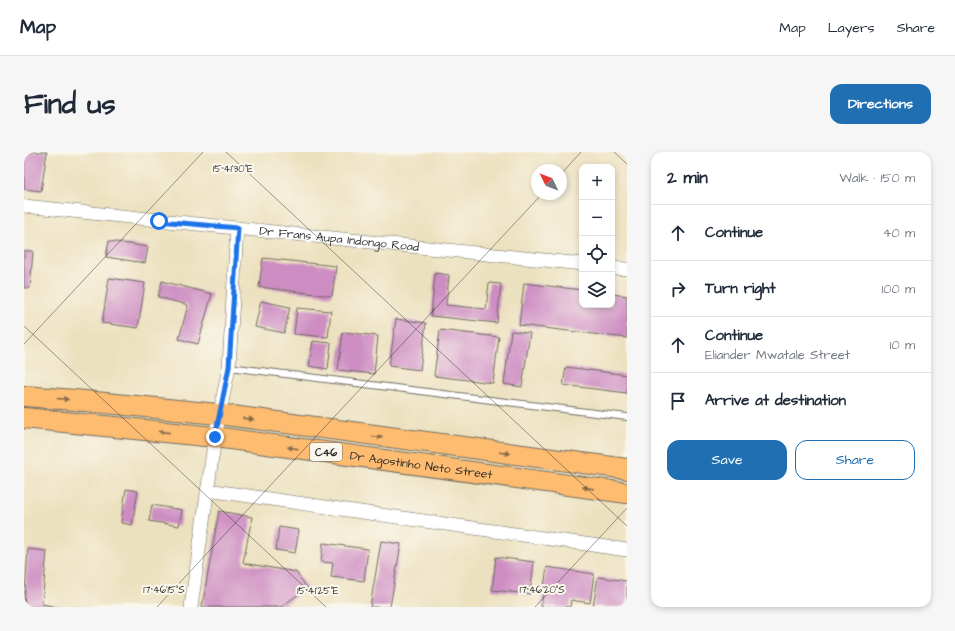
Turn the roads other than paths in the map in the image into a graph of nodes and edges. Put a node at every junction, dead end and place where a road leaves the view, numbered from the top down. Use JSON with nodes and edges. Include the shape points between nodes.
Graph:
{"nodes":[{"id":1,"x":24,"y":206,"type":"edge"},
{"id":2,"x":238,"y":228,"type":"junction"},
{"id":3,"x":579,"y":264,"type":"edge"},
{"id":4,"x":615,"y":268,"type":"edge"},
{"id":5,"x":627,"y":269,"type":"edge"},
{"id":6,"x":229,"y":367,"type":"junction"},
{"id":7,"x":24,"y":396,"type":"edge"},
{"id":8,"x":218,"y":414,"type":"junction"},
{"id":9,"x":627,"y":417,"type":"edge"},
{"id":10,"x":24,"y":418,"type":"edge"},
{"id":11,"x":215,"y":437,"type":"junction"},
{"id":12,"x":627,"y":469,"type":"edge"},
{"id":13,"x":207,"y":490,"type":"junction"},
{"id":14,"x":627,"y":493,"type":"edge"},
{"id":15,"x":627,"y":550,"type":"edge"},
{"id":16,"x":190,"y":607,"type":"edge"}],
"edges":[{"from":1,"to":2,"type":"street","name":"Dr Frans Aupa Indongo Road"},
{"from":2,"to":3,"type":"street","name":"Dr Frans Aupa Indongo Road"},
{"from":2,"to":6,"type":"street"},
{"from":4,"to":5,"type":"street"},
{"from":6,"to":8,"type":"street"},
{"from":6,"to":9,"type":"lane"},
{"from":7,"to":8,"type":"main road","name":"Dr Agostinho Neto Street","number":"C46","one_way":true},
{"from":8,"to":11,"type":"street"},
{"from":8,"to":12,"type":"main road","name":"Dr Agostinho Neto Street","number":"C46","one_way":true},
{"from":11,"to":10,"type":"main road","name":"Dr Agostinho Neto Street","number":"C46","one_way":true},
{"from":11,"to":13,"type":"street"},
{"from":14,"to":11,"type":"main road","name":"Dr Agostinho Neto Street","number":"C46","one_way":true},
{"from":13,"to":15,"type":"street"},
{"from":13,"to":16,"type":"street"}]}
